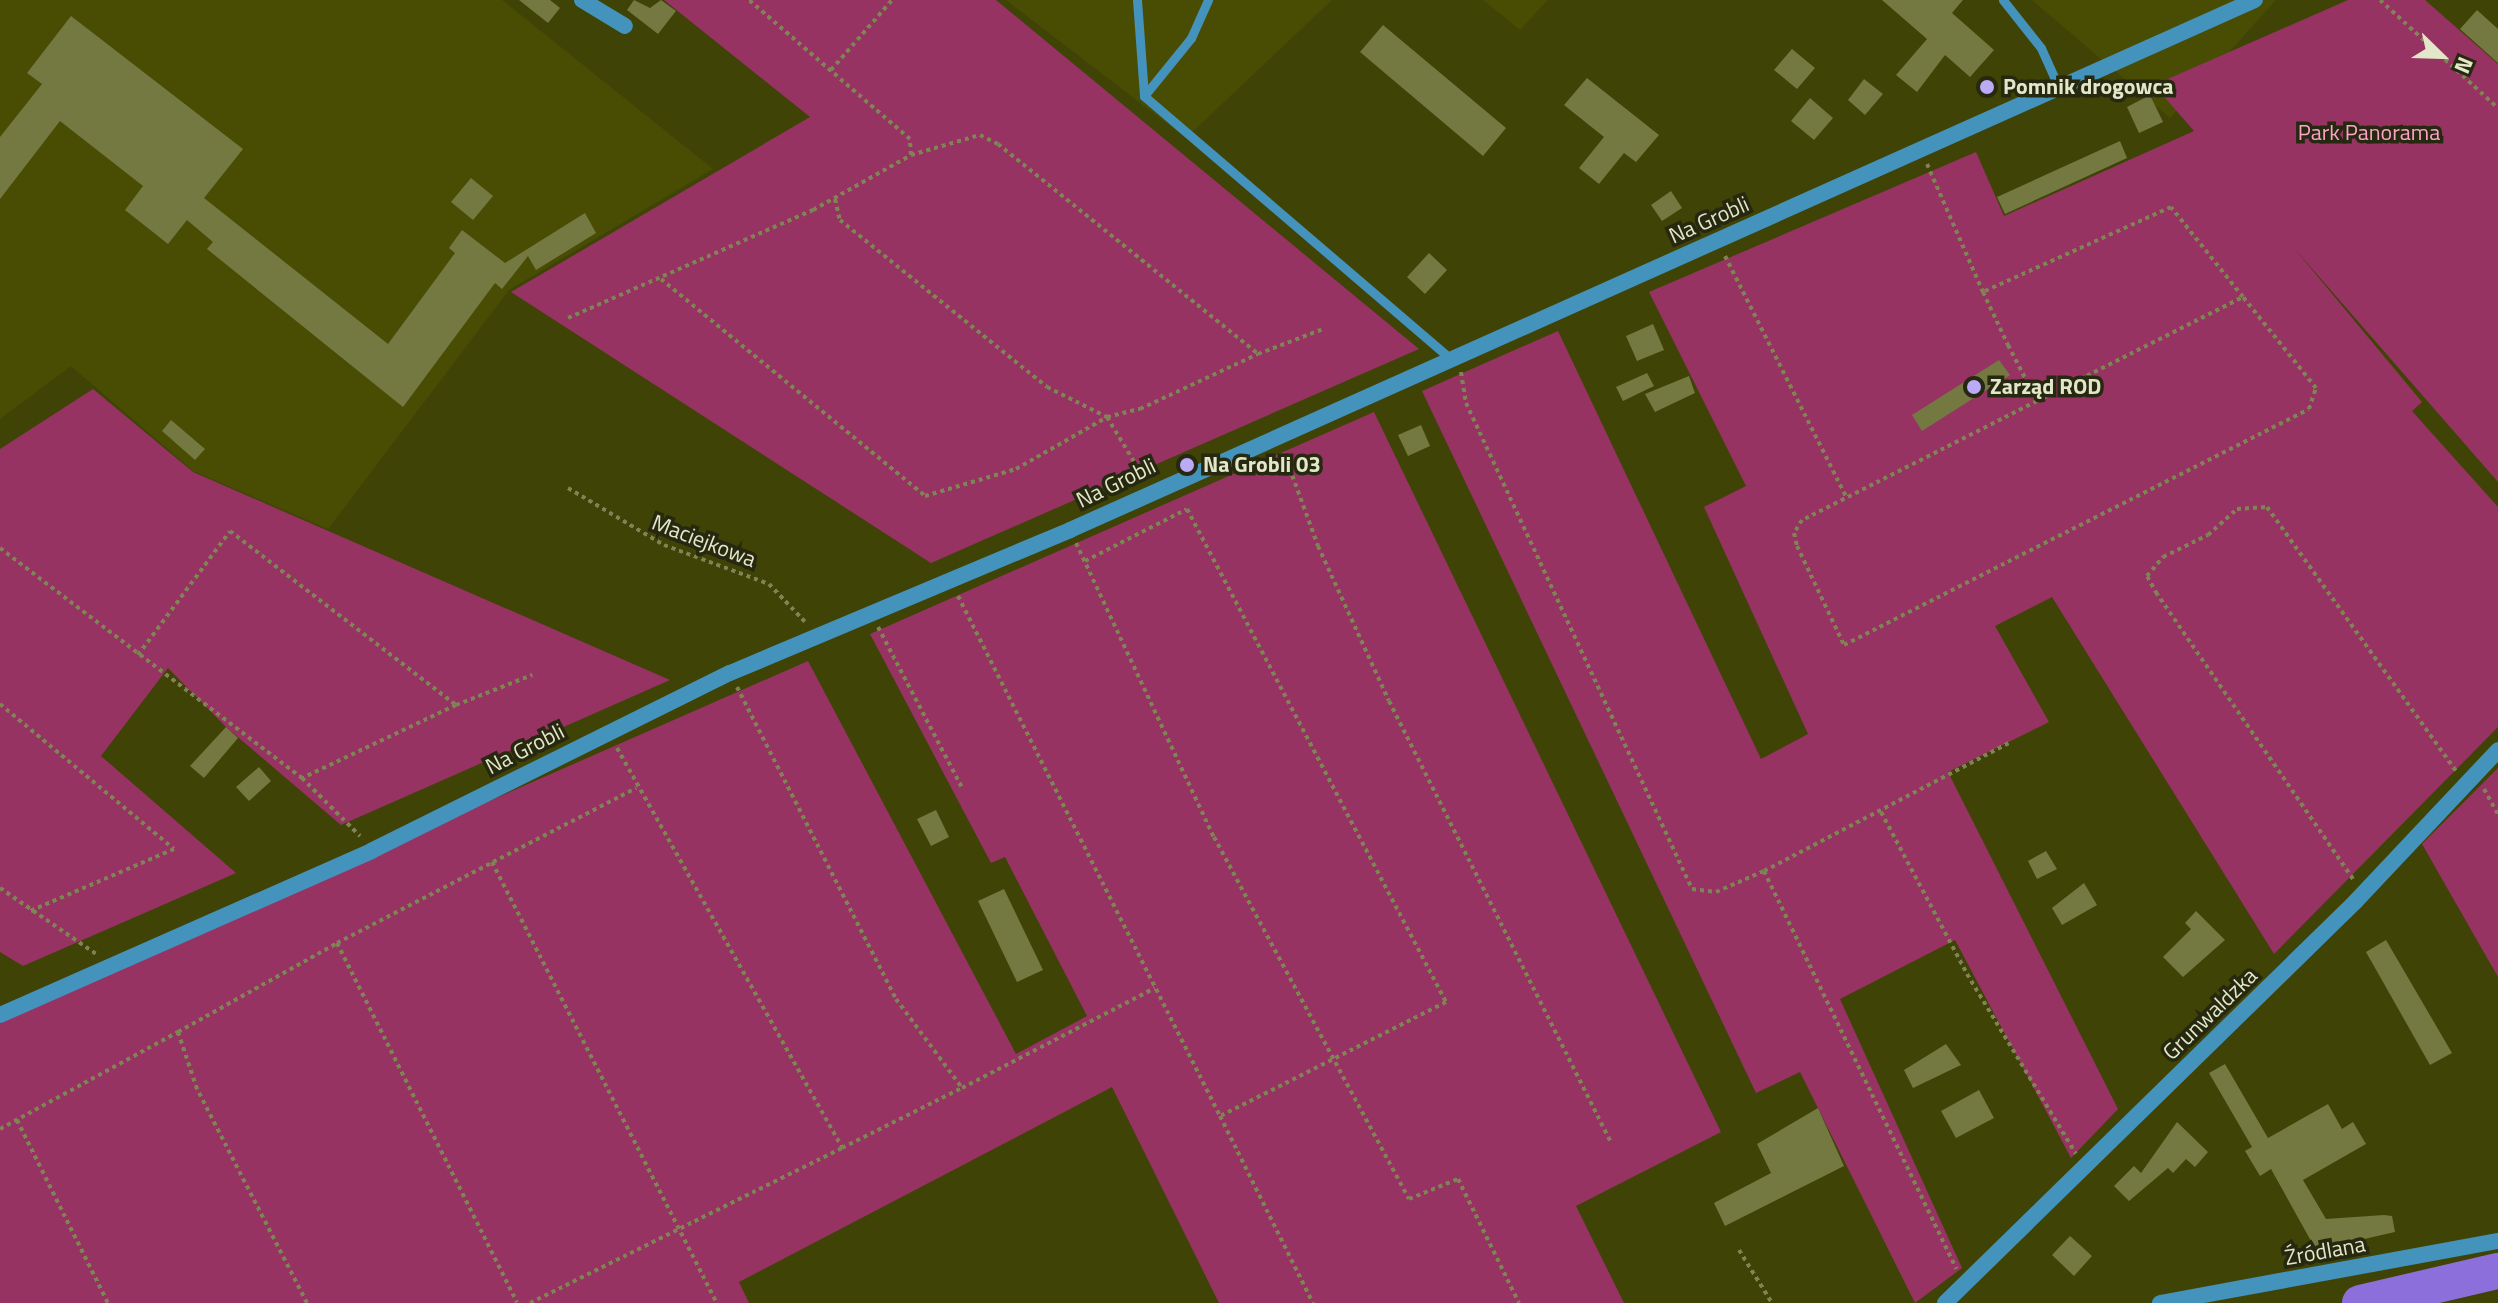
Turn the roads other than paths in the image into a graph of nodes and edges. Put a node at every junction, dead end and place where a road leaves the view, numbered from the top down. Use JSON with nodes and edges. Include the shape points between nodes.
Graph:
{"nodes":[{"id":1,"x":582,"y":0,"type":"edge"},
{"id":2,"x":1137,"y":0,"type":"edge"},
{"id":3,"x":1208,"y":0,"type":"edge"},
{"id":4,"x":2003,"y":0,"type":"edge"},
{"id":5,"x":2255,"y":0,"type":"edge"},
{"id":6,"x":625,"y":26,"type":"dead end"},
{"id":7,"x":2059,"y":88,"type":"junction"},
{"id":8,"x":1144,"y":96,"type":"junction"},
{"id":9,"x":1450,"y":358,"type":"junction"},
{"id":10,"x":2498,"y":750,"type":"edge"},
{"id":11,"x":0,"y":1015,"type":"edge"},
{"id":12,"x":2498,"y":1241,"type":"edge"},
{"id":13,"x":1951,"y":1298,"type":"edge"},
{"id":14,"x":2160,"y":1303,"type":"edge"}],
"edges":[{"from":1,"to":6,"type":"street"},
{"from":2,"to":8,"type":"lane"},
{"from":3,"to":8,"type":"lane","via":[[1191,38]]},
{"from":4,"to":7,"type":"lane","via":[[2041,48]]},
{"from":5,"to":7,"type":"street","name":"Na Grobli"},
{"from":7,"to":9,"type":"street","name":"Na Grobli"},
{"from":8,"to":9,"type":"lane"},
{"from":9,"to":11,"type":"street","name":"Na Grobli","via":[[1070,530],[730,673],[371,851]]},
{"from":10,"to":13,"type":"street","name":"Grunwaldzka","via":[[2355,902]]},
{"from":12,"to":14,"type":"street","name":"Źródlana"}]}
